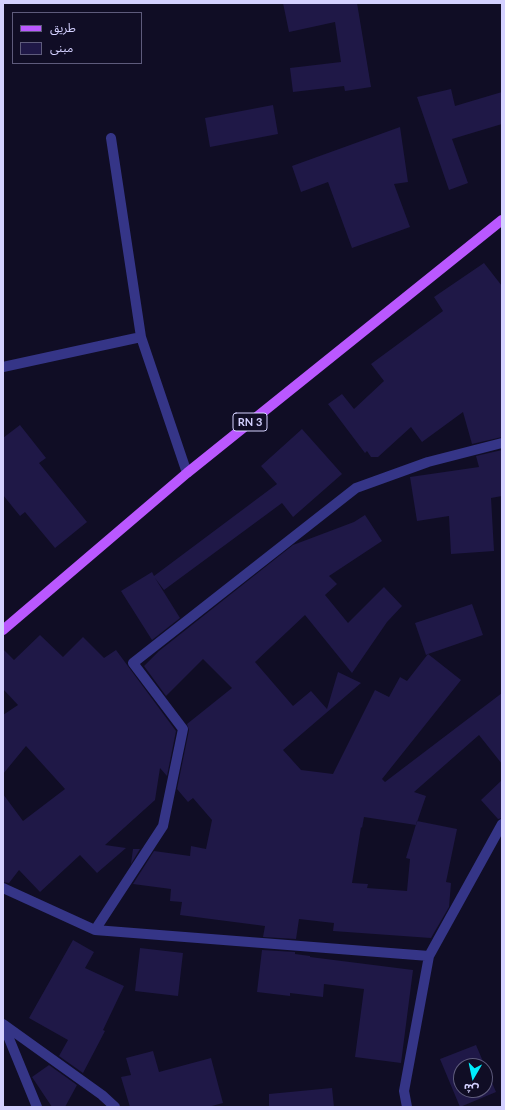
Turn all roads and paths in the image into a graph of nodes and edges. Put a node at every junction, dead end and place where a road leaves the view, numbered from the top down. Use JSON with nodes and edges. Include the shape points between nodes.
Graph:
{"nodes":[{"id":1,"x":111,"y":138,"type":"dead end"},
{"id":2,"x":502,"y":220,"type":"edge"},
{"id":3,"x":141,"y":337,"type":"junction"},
{"id":4,"x":3,"y":367,"type":"edge"},
{"id":5,"x":502,"y":443,"type":"edge"},
{"id":6,"x":187,"y":473,"type":"junction"},
{"id":7,"x":3,"y":630,"type":"edge"},
{"id":8,"x":502,"y":824,"type":"edge"},
{"id":9,"x":3,"y":888,"type":"edge"},
{"id":10,"x":95,"y":930,"type":"junction"},
{"id":11,"x":430,"y":956,"type":"junction"},
{"id":12,"x":3,"y":1024,"type":"edge"},
{"id":13,"x":37,"y":1107,"type":"edge"},
{"id":14,"x":115,"y":1107,"type":"edge"},
{"id":15,"x":407,"y":1107,"type":"edge"}],
"edges":[{"from":1,"to":3,"type":"street"},
{"from":2,"to":6,"type":"main road","number":"RN 3"},
{"from":3,"to":4,"type":"street"},
{"from":3,"to":6,"type":"street"},
{"from":5,"to":10,"type":"street","via":[[428,462],[356,488],[133,663],[183,729],[163,826]]},
{"from":6,"to":7,"type":"main road","number":"RN 3"},
{"from":8,"to":11,"type":"street"},
{"from":9,"to":10,"type":"street"},
{"from":10,"to":11,"type":"street"},
{"from":11,"to":15,"type":"street","via":[[404,1091]]},
{"from":12,"to":13,"type":"street"},
{"from":12,"to":14,"type":"street"}]}
